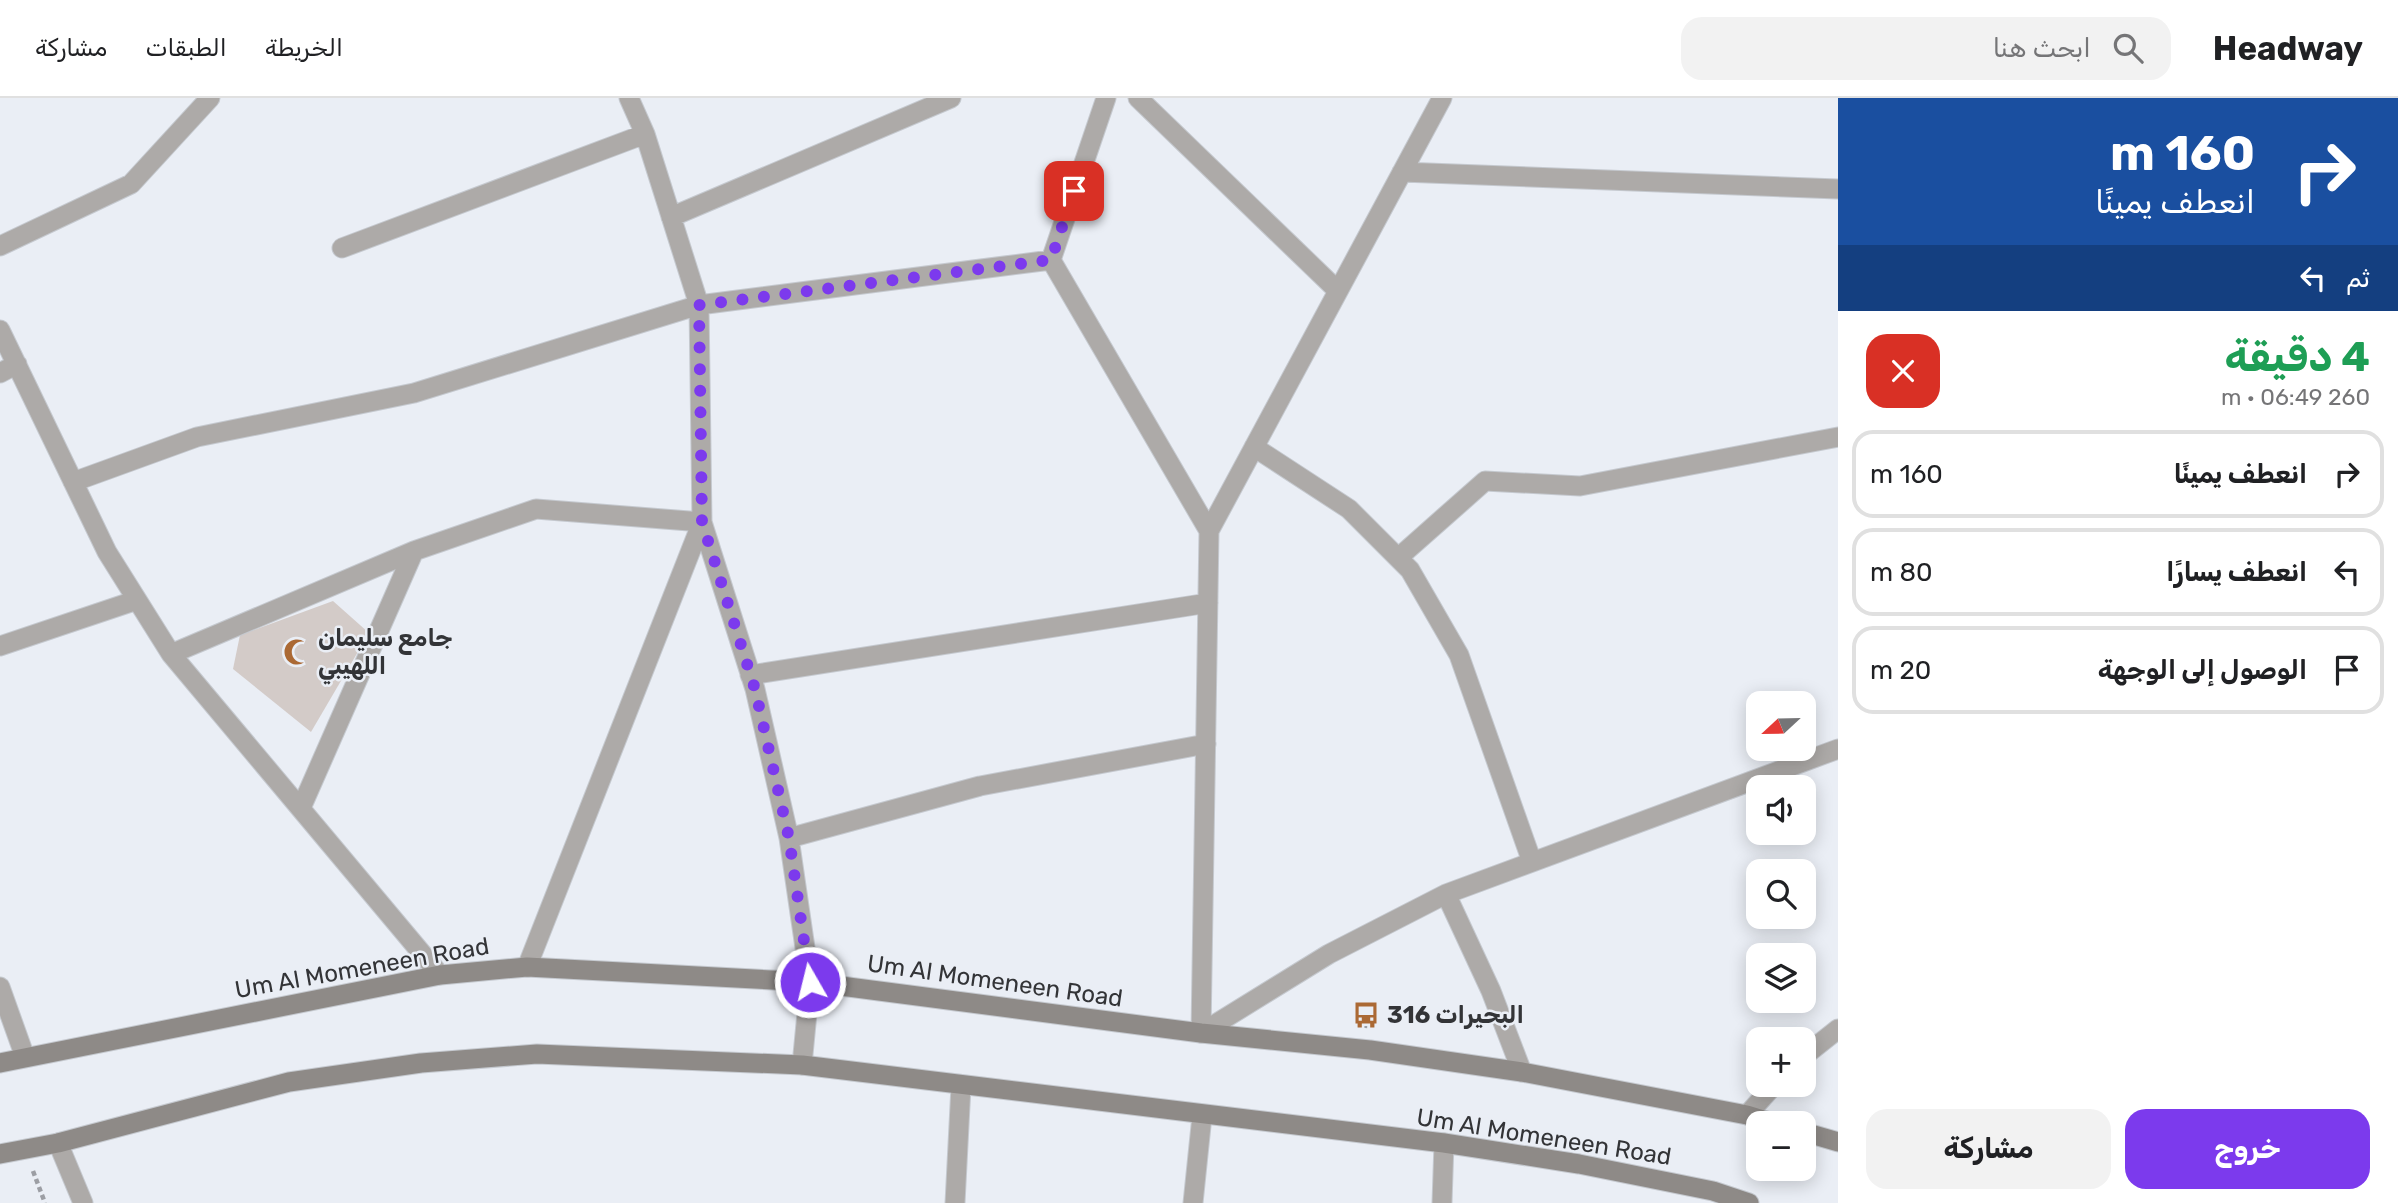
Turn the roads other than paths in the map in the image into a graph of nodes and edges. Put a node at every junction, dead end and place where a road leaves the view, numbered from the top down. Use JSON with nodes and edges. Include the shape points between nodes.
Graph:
{"nodes":[{"id":1,"x":629,"y":98,"type":"edge"},
{"id":2,"x":951,"y":98,"type":"edge"},
{"id":3,"x":1105,"y":98,"type":"edge"},
{"id":4,"x":1442,"y":98,"type":"edge"},
{"id":5,"x":1144,"y":99,"type":"edge"},
{"id":6,"x":205,"y":100,"type":"edge"},
{"id":7,"x":645,"y":134,"type":"junction"},
{"id":8,"x":1402,"y":173,"type":"junction"},
{"id":9,"x":1838,"y":189,"type":"edge"},
{"id":10,"x":671,"y":216,"type":"junction"},
{"id":11,"x":0,"y":246,"type":"edge"},
{"id":12,"x":342,"y":247,"type":"dead end"},
{"id":13,"x":1051,"y":260,"type":"junction"},
{"id":14,"x":1338,"y":291,"type":"junction"},
{"id":15,"x":699,"y":305,"type":"junction"},
{"id":16,"x":0,"y":330,"type":"edge"},
{"id":17,"x":8,"y":369,"type":"edge"},
{"id":18,"x":1838,"y":437,"type":"edge"},
{"id":19,"x":1254,"y":447,"type":"junction"},
{"id":20,"x":74,"y":482,"type":"junction"},
{"id":21,"x":702,"y":522,"type":"junction"},
{"id":22,"x":1209,"y":531,"type":"junction"},
{"id":23,"x":414,"y":551,"type":"junction"},
{"id":24,"x":1398,"y":558,"type":"junction"},
{"id":25,"x":137,"y":600,"type":"junction"},
{"id":26,"x":1208,"y":603,"type":"junction"},
{"id":27,"x":0,"y":646,"type":"edge"},
{"id":28,"x":171,"y":654,"type":"junction"},
{"id":29,"x":750,"y":675,"type":"junction"},
{"id":30,"x":1206,"y":744,"type":"junction"},
{"id":31,"x":1838,"y":750,"type":"edge"},
{"id":32,"x":301,"y":808,"type":"junction"},
{"id":33,"x":789,"y":838,"type":"junction"},
{"id":34,"x":1532,"y":862,"type":"junction"},
{"id":35,"x":1446,"y":894,"type":"junction"},
{"id":36,"x":527,"y":967,"type":"junction"},
{"id":37,"x":440,"y":975,"type":"junction"},
{"id":38,"x":810,"y":982,"type":"junction"},
{"id":39,"x":0,"y":987,"type":"edge"},
{"id":40,"x":1838,"y":1029,"type":"edge"},
{"id":41,"x":1201,"y":1033,"type":"junction"},
{"id":42,"x":1816,"y":1046,"type":"edge"},
{"id":43,"x":25,"y":1057,"type":"junction"},
{"id":44,"x":0,"y":1063,"type":"edge"},
{"id":45,"x":803,"y":1065,"type":"junction"},
{"id":46,"x":1522,"y":1072,"type":"junction"},
{"id":47,"x":961,"y":1086,"type":"junction"},
{"id":48,"x":1763,"y":1097,"type":"edge"},
{"id":49,"x":1751,"y":1111,"type":"edge"},
{"id":50,"x":1746,"y":1115,"type":"edge"},
{"id":51,"x":1202,"y":1116,"type":"junction"},
{"id":52,"x":1816,"y":1136,"type":"edge"},
{"id":53,"x":1838,"y":1142,"type":"edge"},
{"id":54,"x":58,"y":1143,"type":"junction"},
{"id":55,"x":1444,"y":1143,"type":"junction"},
{"id":56,"x":0,"y":1154,"type":"edge"},
{"id":57,"x":1713,"y":1191,"type":"junction"},
{"id":58,"x":83,"y":1203,"type":"edge"},
{"id":59,"x":955,"y":1203,"type":"edge"},
{"id":60,"x":1193,"y":1203,"type":"edge"},
{"id":61,"x":1442,"y":1203,"type":"edge"},
{"id":62,"x":1732,"y":1203,"type":"edge"},
{"id":63,"x":1749,"y":1203,"type":"edge"}],
"edges":[{"from":1,"to":7,"type":"street"},
{"from":2,"to":10,"type":"street"},
{"from":3,"to":13,"type":"street"},
{"from":4,"to":8,"type":"street"},
{"from":5,"to":14,"type":"street"},
{"from":6,"to":11,"type":"street","via":[[131,184]]},
{"from":7,"to":10,"type":"street"},
{"from":7,"to":12,"type":"street"},
{"from":8,"to":9,"type":"street"},
{"from":8,"to":14,"type":"street"},
{"from":10,"to":15,"type":"street"},
{"from":13,"to":15,"type":"street"},
{"from":13,"to":22,"type":"street"},
{"from":14,"to":19,"type":"street"},
{"from":15,"to":20,"type":"street","via":[[414,393],[197,438]]},
{"from":15,"to":21,"type":"street"},
{"from":16,"to":17,"type":"street"},
{"from":17,"to":20,"type":"street"},
{"from":18,"to":24,"type":"street","via":[[1580,486],[1485,481]]},
{"from":19,"to":22,"type":"street"},
{"from":19,"to":24,"type":"street","via":[[1349,509]]},
{"from":20,"to":25,"type":"street","via":[[107,552]]},
{"from":21,"to":23,"type":"street","via":[[536,509]]},
{"from":21,"to":29,"type":"street"},
{"from":21,"to":36,"type":"street"},
{"from":22,"to":26,"type":"street"},
{"from":23,"to":28,"type":"street"},
{"from":23,"to":32,"type":"street"},
{"from":24,"to":34,"type":"street","via":[[1410,570],[1459,655]]},
{"from":25,"to":27,"type":"street"},
{"from":25,"to":28,"type":"street"},
{"from":26,"to":29,"type":"street"},
{"from":26,"to":30,"type":"street"},
{"from":28,"to":32,"type":"street"},
{"from":29,"to":33,"type":"street"},
{"from":30,"to":33,"type":"street","via":[[980,786]]},
{"from":30,"to":41,"type":"street"},
{"from":31,"to":34,"type":"street"},
{"from":32,"to":37,"type":"street"},
{"from":33,"to":38,"type":"street"},
{"from":34,"to":35,"type":"street"},
{"from":35,"to":41,"type":"street","via":[[1329,954]]},
{"from":35,"to":46,"type":"street","via":[[1492,991]]},
{"from":36,"to":37,"type":"main road","name":"Um Al Momeneen Road"},
{"from":36,"to":38,"type":"main road","name":"Um Al Momeneen Road"},
{"from":37,"to":43,"type":"main road","name":"Um Al Momeneen Road"},
{"from":38,"to":41,"type":"main road","name":"Um Al Momeneen Road"},
{"from":38,"to":45,"type":"street"},
{"from":39,"to":43,"type":"street"},
{"from":40,"to":42,"type":"street"},
{"from":41,"to":46,"type":"main road","name":"Um Al Momeneen Road","via":[[1370,1050]]},
{"from":43,"to":44,"type":"main road","name":"Um Al Momeneen Road"},
{"from":45,"to":47,"type":"main road","name":"Um Al Momeneen Road"},
{"from":45,"to":54,"type":"main road","name":"Um Al Momeneen Road","via":[[537,1054],[421,1063],[289,1082]]},
{"from":46,"to":50,"type":"main road","name":"Um Al Momeneen Road"},
{"from":47,"to":51,"type":"main road","name":"Um Al Momeneen Road"},
{"from":47,"to":59,"type":"street"},
{"from":48,"to":49,"type":"street"},
{"from":51,"to":55,"type":"main road","name":"Um Al Momeneen Road"},
{"from":51,"to":60,"type":"street"},
{"from":52,"to":53,"type":"main road"},
{"from":54,"to":56,"type":"main road","name":"Um Al Momeneen Road"},
{"from":54,"to":58,"type":"street"},
{"from":55,"to":57,"type":"main road","name":"Um Al Momeneen Road"},
{"from":55,"to":61,"type":"street"},
{"from":57,"to":62,"type":"street"},
{"from":57,"to":63,"type":"main road","name":"Um Al Momeneen Road"}]}
